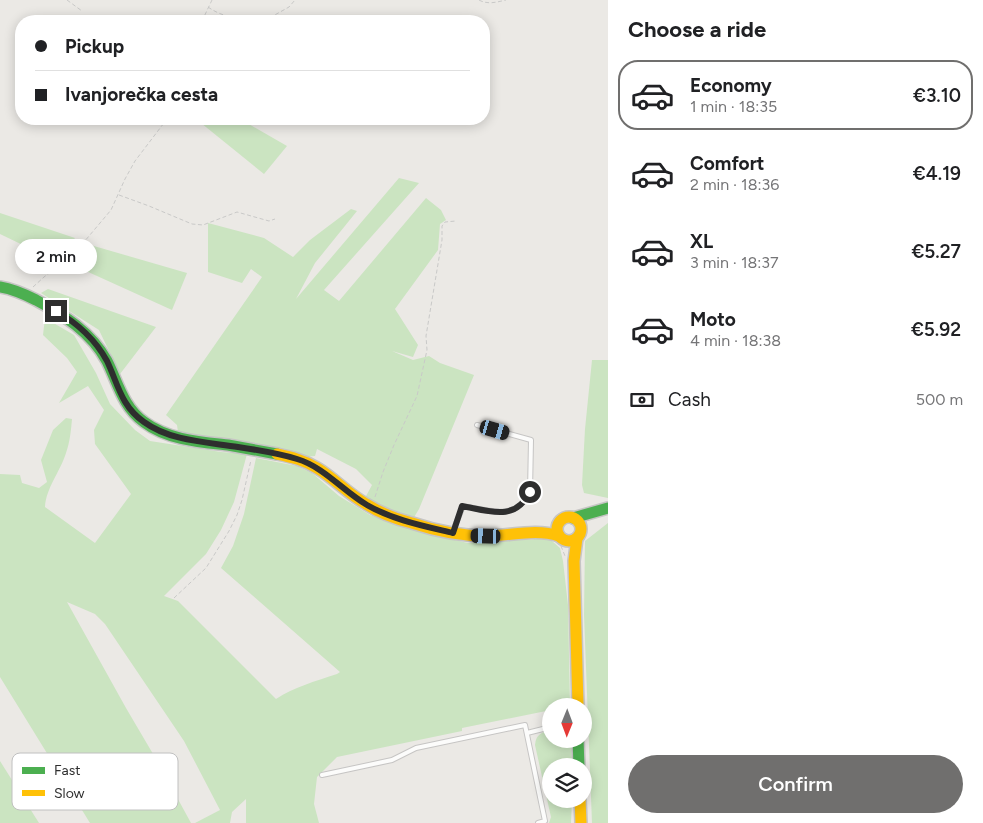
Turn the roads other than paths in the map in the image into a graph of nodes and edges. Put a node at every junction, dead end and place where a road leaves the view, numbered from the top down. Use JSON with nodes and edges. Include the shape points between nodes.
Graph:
{"nodes":[{"id":1,"x":0,"y":286,"type":"edge"},
{"id":2,"x":477,"y":424,"type":"dead end"},
{"id":3,"x":608,"y":509,"type":"edge"},
{"id":4,"x":568,"y":518,"type":"junction"},
{"id":5,"x":453,"y":533,"type":"junction"},
{"id":6,"x":513,"y":534,"type":"junction"},
{"id":7,"x":579,"y":534,"type":"junction"},
{"id":8,"x":560,"y":539,"type":"junction"},
{"id":9,"x":570,"y":558,"type":"junction"},
{"id":10,"x":578,"y":698,"type":"edge"},
{"id":11,"x":542,"y":729,"type":"edge"},
{"id":12,"x":527,"y":733,"type":"junction"},
{"id":13,"x":322,"y":775,"type":"dead end"},
{"id":14,"x":580,"y":808,"type":"edge"},
{"id":15,"x":538,"y":823,"type":"edge"},
{"id":16,"x":581,"y":823,"type":"edge"}],
"edges":[{"from":1,"to":5,"type":"main road","via":[[13,289],[66,316],[92,340],[135,415],[155,429],[172,436],[252,449],[309,463],[373,508],[422,526]]},
{"from":2,"to":5,"type":"lane","via":[[531,440],[530,492],[522,505],[507,512],[462,506]]},
{"from":3,"to":4,"type":"main road"},
{"from":3,"to":7,"type":"main road","via":[[594,517]]},
{"from":4,"to":6,"type":"main road"},
{"from":4,"to":7,"type":"main road","via":[[579,522]]},
{"from":4,"to":8,"type":"main road","via":[[558,525]]},
{"from":5,"to":6,"type":"main road"},
{"from":6,"to":8,"type":"main road","via":[[543,532]]},
{"from":7,"to":8,"type":"main road","via":[[570,541]]},
{"from":7,"to":9,"type":"main road"},
{"from":8,"to":9,"type":"main road","via":[[566,544]]},
{"from":9,"to":10,"type":"main road"},
{"from":11,"to":12,"type":"lane"},
{"from":12,"to":13,"type":"lane","via":[[525,725],[416,748],[392,760]]},
{"from":12,"to":15,"type":"lane","via":[[545,821]]},
{"from":14,"to":16,"type":"main road"}]}
